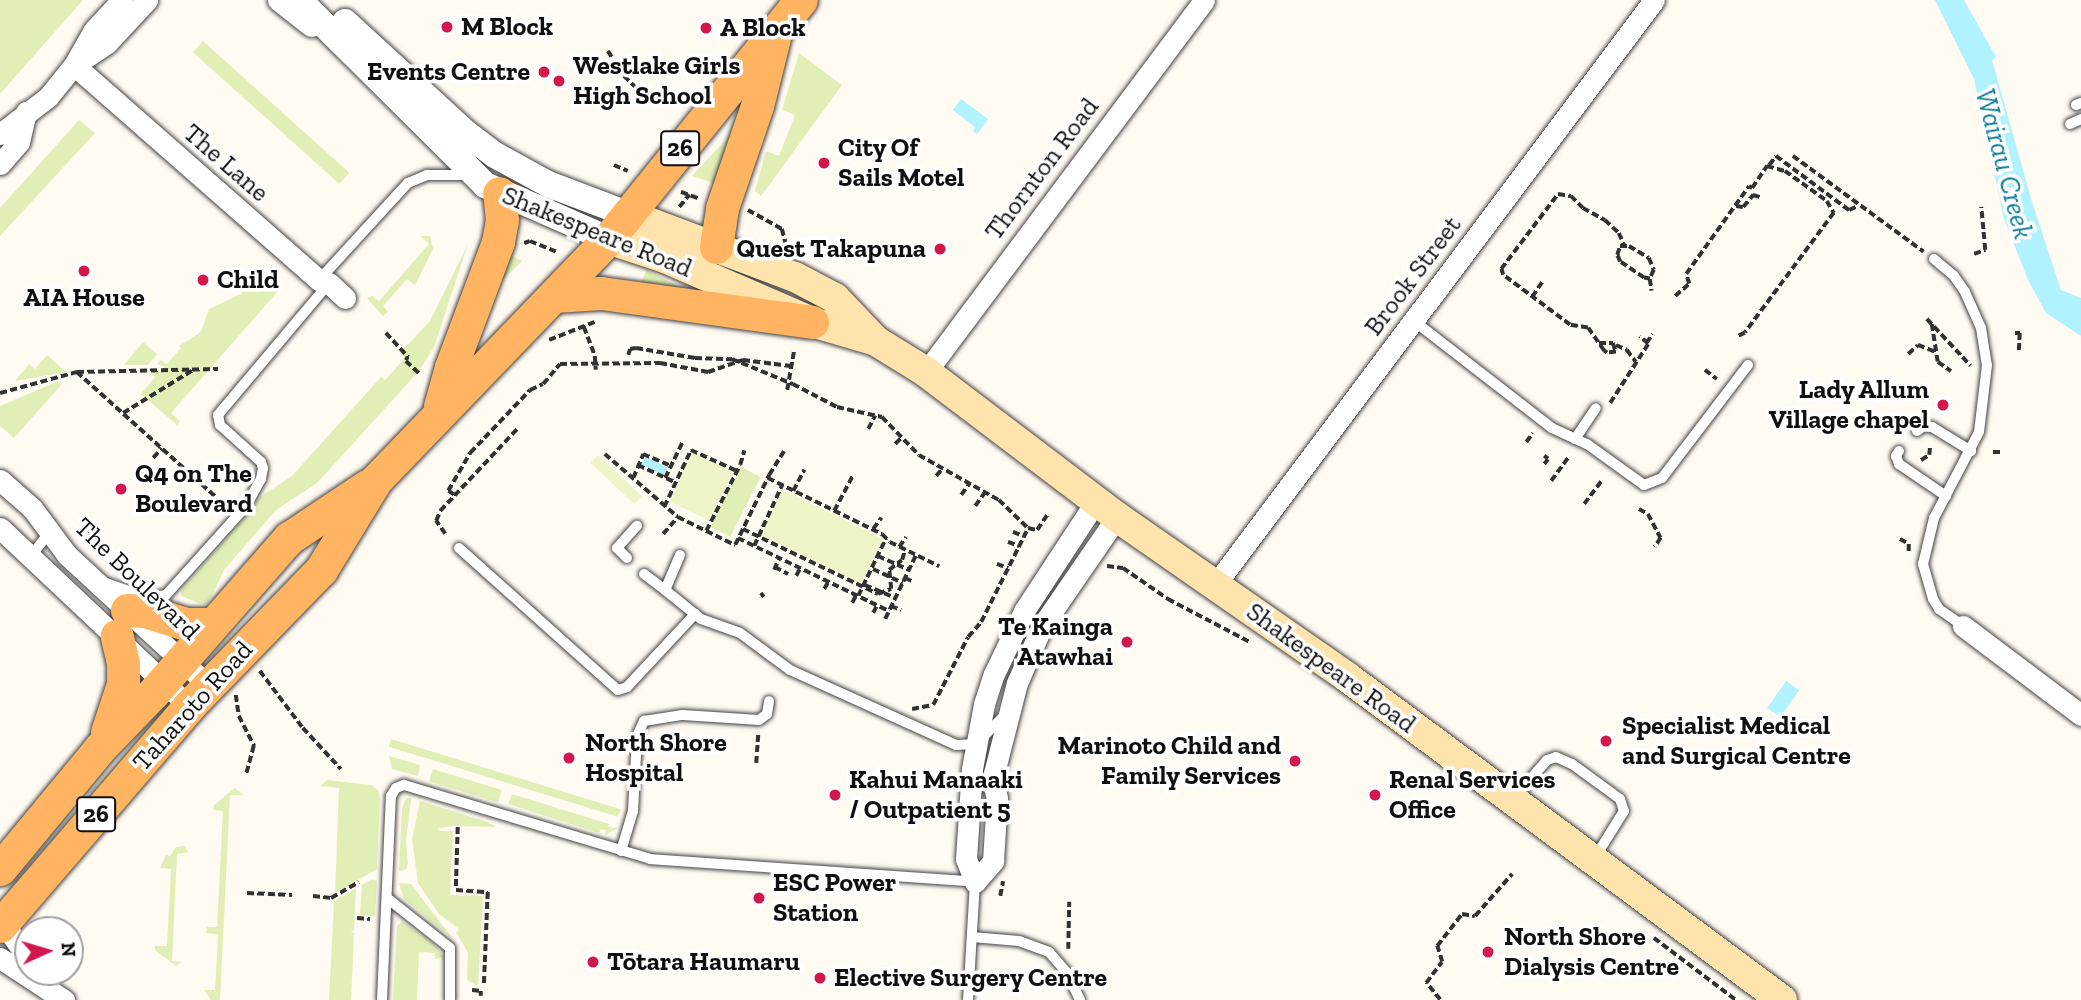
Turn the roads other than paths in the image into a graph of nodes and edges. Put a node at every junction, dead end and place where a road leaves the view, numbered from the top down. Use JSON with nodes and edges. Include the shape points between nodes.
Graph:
{"nodes":[{"id":1,"x":122,"y":0,"type":"edge"},
{"id":2,"x":147,"y":0,"type":"edge"},
{"id":3,"x":278,"y":0,"type":"edge"},
{"id":4,"x":299,"y":0,"type":"edge"},
{"id":5,"x":320,"y":0,"type":"edge"},
{"id":6,"x":801,"y":0,"type":"edge"},
{"id":7,"x":1204,"y":0,"type":"edge"},
{"id":8,"x":1654,"y":0,"type":"edge"},
{"id":9,"x":776,"y":29,"type":"junction"},
{"id":10,"x":346,"y":45,"type":"junction"},
{"id":11,"x":74,"y":65,"type":"junction"},
{"id":12,"x":26,"y":112,"type":"junction"},
{"id":13,"x":0,"y":116,"type":"edge"},
{"id":14,"x":0,"y":134,"type":"edge"},
{"id":15,"x":0,"y":164,"type":"edge"},
{"id":16,"x":472,"y":175,"type":"junction"},
{"id":17,"x":499,"y":194,"type":"junction"},
{"id":18,"x":617,"y":227,"type":"junction"},
{"id":19,"x":716,"y":247,"type":"junction"},
{"id":20,"x":1934,"y":259,"type":"road end"},
{"id":21,"x":324,"y":282,"type":"junction"},
{"id":22,"x":554,"y":296,"type":"junction"},
{"id":23,"x":345,"y":298,"type":"dead end"},
{"id":24,"x":1414,"y":321,"type":"junction"},
{"id":25,"x":812,"y":322,"type":"junction"},
{"id":26,"x":876,"y":341,"type":"junction"},
{"id":27,"x":1748,"y":365,"type":"dead end"},
{"id":28,"x":926,"y":372,"type":"junction"},
{"id":29,"x":1601,"y":407,"type":"road end"},
{"id":30,"x":439,"y":412,"type":"junction"},
{"id":31,"x":1917,"y":430,"type":"dead end"},
{"id":32,"x":1575,"y":439,"type":"junction"},
{"id":33,"x":1899,"y":451,"type":"dead end"},
{"id":34,"x":1971,"y":451,"type":"junction"},
{"id":35,"x":0,"y":480,"type":"edge"},
{"id":36,"x":376,"y":480,"type":"junction"},
{"id":37,"x":1946,"y":496,"type":"junction"},
{"id":38,"x":1106,"y":509,"type":"junction"},
{"id":39,"x":637,"y":526,"type":"dead end"},
{"id":40,"x":0,"y":528,"type":"edge"},
{"id":41,"x":49,"y":533,"type":"junction"},
{"id":42,"x":459,"y":548,"type":"dead end"},
{"id":43,"x":680,"y":555,"type":"dead end"},
{"id":44,"x":31,"y":556,"type":"junction"},
{"id":45,"x":627,"y":558,"type":"dead end"},
{"id":46,"x":644,"y":574,"type":"dead end"},
{"id":47,"x":94,"y":579,"type":"junction"},
{"id":48,"x":1215,"y":585,"type":"junction"},
{"id":49,"x":665,"y":590,"type":"junction"},
{"id":50,"x":695,"y":614,"type":"junction"},
{"id":51,"x":122,"y":623,"type":"junction"},
{"id":52,"x":212,"y":624,"type":"junction"},
{"id":53,"x":1963,"y":626,"type":"joint"},
{"id":54,"x":172,"y":671,"type":"junction"},
{"id":55,"x":211,"y":695,"type":"junction"},
{"id":56,"x":769,"y":701,"type":"dead end"},
{"id":57,"x":892,"y":702,"type":"dead end"},
{"id":58,"x":1008,"y":712,"type":"junction"},
{"id":59,"x":888,"y":715,"type":"junction"},
{"id":60,"x":2081,"y":715,"type":"edge"},
{"id":61,"x":971,"y":744,"type":"junction"},
{"id":62,"x":100,"y":748,"type":"junction"},
{"id":63,"x":1512,"y":800,"type":"junction"},
{"id":64,"x":621,"y":851,"type":"junction"},
{"id":65,"x":1593,"y":861,"type":"junction"},
{"id":66,"x":0,"y":869,"type":"edge"},
{"id":67,"x":975,"y":882,"type":"junction"},
{"id":68,"x":387,"y":898,"type":"junction"},
{"id":69,"x":1,"y":924,"type":"edge"},
{"id":70,"x":972,"y":937,"type":"junction"},
{"id":71,"x":14,"y":940,"type":"edge"},
{"id":72,"x":0,"y":958,"type":"edge"},
{"id":73,"x":50,"y":987,"type":"edge"},
{"id":74,"x":382,"y":1000,"type":"edge"},
{"id":75,"x":450,"y":1000,"type":"edge"},
{"id":76,"x":968,"y":1000,"type":"edge"},
{"id":77,"x":1080,"y":1000,"type":"edge"},
{"id":78,"x":1782,"y":1000,"type":"edge"}],
"edges":[{"from":1,"to":11,"type":"street","via":[[94,30]]},
{"from":2,"to":11,"type":"street","via":[[107,43]]},
{"from":3,"to":10,"type":"street","via":[[324,37]]},
{"from":4,"to":10,"type":"street","name":"Shakespeare Road"},
{"from":5,"to":18,"type":"street","name":"Shakespeare Road","via":[[467,134]]},
{"from":6,"to":9,"type":"main road","number":"26"},
{"from":7,"to":28,"type":"street","name":"Thornton Road"},
{"from":8,"to":24,"type":"street","name":"Brook Street"},
{"from":9,"to":18,"type":"main road","number":"26"},
{"from":9,"to":19,"type":"main road","via":[[757,106],[722,208]]},
{"from":10,"to":16,"type":"street","name":"Shakespeare Road"},
{"from":11,"to":12,"type":"street","via":[[48,97]]},
{"from":11,"to":21,"type":"street","name":"The Lane"},
{"from":12,"to":13,"type":"street"},
{"from":12,"to":14,"type":"street"},
{"from":12,"to":15,"type":"street","via":[[19,142]]},
{"from":16,"to":17,"type":"street","name":"Shakespeare Road"},
{"from":16,"to":21,"type":"lane","via":[[427,175],[408,183]]},
{"from":17,"to":18,"type":"street","name":"Shakespeare Road"},
{"from":17,"to":30,"type":"main road","via":[[502,220],[498,242]]},
{"from":18,"to":19,"type":"main road","name":"Shakespeare Road"},
{"from":18,"to":22,"type":"main road","name":"Taharoto Road","number":"26"},
{"from":18,"to":25,"type":"main road","name":"Shakespeare Road","via":[[665,258]]},
{"from":19,"to":26,"type":"main road","name":"Shakespeare Road","via":[[795,277],[835,298]]},
{"from":20,"to":34,"type":"lane","via":[[1963,288],[1985,341],[1984,408]]},
{"from":21,"to":23,"type":"street","name":"The Lane"},
{"from":21,"to":47,"type":"lane","via":[[219,411],[220,425],[263,468],[254,492],[237,516],[161,597],[141,596]]},
{"from":22,"to":25,"type":"main road","via":[[601,293]]},
{"from":22,"to":30,"type":"main road","name":"Taharoto Road","number":"26"},
{"from":24,"to":32,"type":"lane","via":[[1552,428]]},
{"from":24,"to":48,"type":"street","name":"Brook Street"},
{"from":25,"to":26,"type":"main road","name":"Shakespeare Road"},
{"from":26,"to":28,"type":"main road","name":"Shakespeare Road"},
{"from":27,"to":32,"type":"lane","via":[[1654,483],[1640,484]]},
{"from":28,"to":38,"type":"main road","name":"Shakespeare Road"},
{"from":29,"to":32,"type":"lane"},
{"from":30,"to":36,"type":"main road","name":"Taharoto Road","number":"26"},
{"from":31,"to":34,"type":"lane","via":[[1932,426]]},
{"from":33,"to":37,"type":"lane","via":[[1899,464]]},
{"from":34,"to":37,"type":"lane"},
{"from":35,"to":41,"type":"street","name":"The Boulevard","via":[[32,508]]},
{"from":36,"to":52,"type":"main road","name":"Taharoto Road","number":"26","via":[[289,538]]},
{"from":36,"to":55,"type":"main road","name":"Taharoto Road","number":"26","via":[[321,570]]},
{"from":37,"to":53,"type":"lane","via":[[1929,531],[1923,571],[1939,609]]},
{"from":38,"to":48,"type":"main road","name":"Shakespeare Road"},
{"from":38,"to":58,"type":"street","via":[[1042,626]]},
{"from":38,"to":61,"type":"street","via":[[1024,611]]},
{"from":39,"to":45,"type":"lane","via":[[617,548]]},
{"from":40,"to":44,"type":"street","name":"The Boulevard"},
{"from":41,"to":44,"type":"lane"},
{"from":41,"to":47,"type":"street","name":"The Boulevard"},
{"from":42,"to":50,"type":"lane","via":[[615,688],[627,687],[646,657]]},
{"from":43,"to":49,"type":"lane"},
{"from":44,"to":51,"type":"street","name":"The Boulevard"},
{"from":46,"to":49,"type":"lane"},
{"from":47,"to":51,"type":"street","name":"The Boulevard"},
{"from":48,"to":63,"type":"main road","name":"Shakespeare Road"},
{"from":49,"to":50,"type":"lane"},
{"from":50,"to":59,"type":"lane","via":[[709,624],[740,633],[790,670]]},
{"from":51,"to":52,"type":"main road","via":[[145,611],[186,624]]},
{"from":51,"to":54,"type":"street","name":"The Boulevard"},
{"from":51,"to":62,"type":"main road","via":[[123,684]]},
{"from":52,"to":54,"type":"main road","name":"Taharoto Road","number":"26"},
{"from":53,"to":60,"type":"street"},
{"from":54,"to":55,"type":"street","name":"The Boulevard"},
{"from":54,"to":62,"type":"main road","name":"Taharoto Road","number":"26"},
{"from":55,"to":69,"type":"main road","name":"Taharoto Road","number":"26"},
{"from":56,"to":64,"type":"lane","via":[[767,714],[759,720],[682,715],[643,721],[637,736],[633,811]]},
{"from":57,"to":59,"type":"lane"},
{"from":58,"to":61,"type":"lane"},
{"from":58,"to":67,"type":"street","via":[[993,783],[997,798],[993,861]]},
{"from":59,"to":61,"type":"lane","via":[[956,745]]},
{"from":61,"to":67,"type":"street","via":[[966,859]]},
{"from":62,"to":66,"type":"main road","name":"Taharoto Road","number":"26"},
{"from":63,"to":65,"type":"main road","name":"Shakespeare Road"},
{"from":63,"to":65,"type":"lane","via":[[1547,760],[1556,757],[1620,799],[1624,811]]},
{"from":64,"to":67,"type":"lane","via":[[666,861]]},
{"from":64,"to":68,"type":"lane","via":[[404,785],[391,796]]},
{"from":65,"to":78,"type":"main road","name":"Shakespeare Road"},
{"from":67,"to":70,"type":"lane"},
{"from":68,"to":74,"type":"lane"},
{"from":68,"to":75,"type":"lane","via":[[450,948]]},
{"from":69,"to":71,"type":"street"},
{"from":70,"to":76,"type":"lane"},
{"from":70,"to":77,"type":"lane","via":[[1034,944],[1049,952],[1068,973]]},
{"from":72,"to":73,"type":"street"}]}
